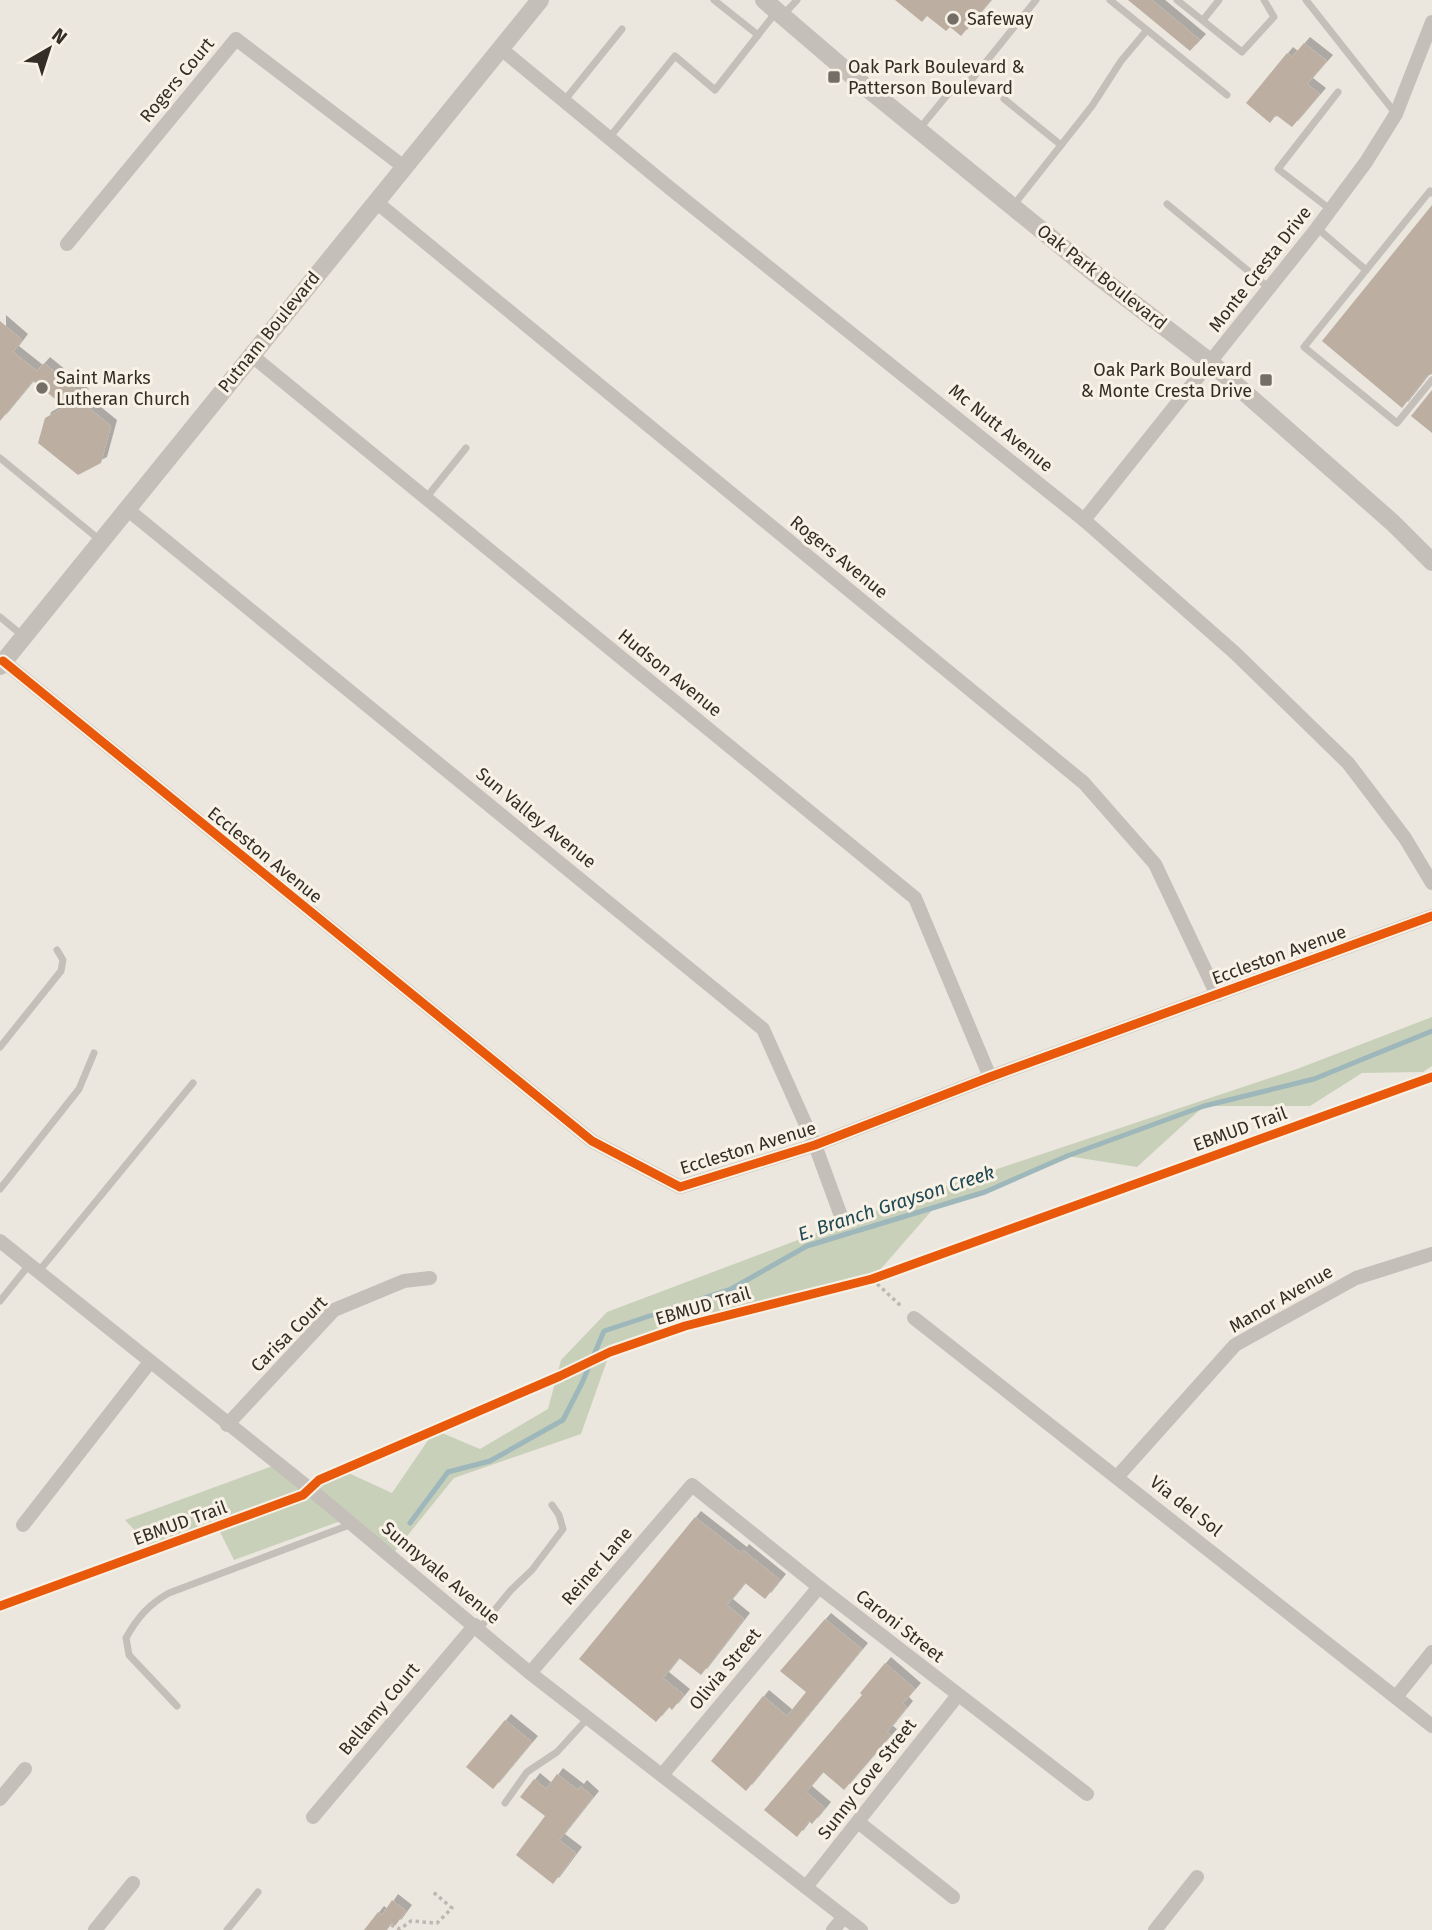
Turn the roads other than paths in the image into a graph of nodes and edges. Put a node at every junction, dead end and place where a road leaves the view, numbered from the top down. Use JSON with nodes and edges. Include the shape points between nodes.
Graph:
{"nodes":[{"id":1,"x":540,"y":0,"type":"edge"},
{"id":2,"x":714,"y":0,"type":"edge"},
{"id":3,"x":797,"y":0,"type":"edge"},
{"id":4,"x":1036,"y":0,"type":"edge"},
{"id":5,"x":1110,"y":0,"type":"edge"},
{"id":6,"x":1177,"y":0,"type":"edge"},
{"id":7,"x":1219,"y":0,"type":"edge"},
{"id":8,"x":1264,"y":0,"type":"edge"},
{"id":9,"x":1306,"y":0,"type":"edge"},
{"id":10,"x":775,"y":9,"type":"edge"},
{"id":11,"x":1203,"y":20,"type":"junction"},
{"id":12,"x":1432,"y":22,"type":"edge"},
{"id":13,"x":622,"y":29,"type":"dead end"},
{"id":14,"x":1147,"y":30,"type":"junction"},
{"id":15,"x":758,"y":35,"type":"junction"},
{"id":16,"x":500,"y":48,"type":"junction"},
{"id":17,"x":1338,"y":92,"type":"dead end"},
{"id":18,"x":1227,"y":95,"type":"dead end"},
{"id":19,"x":1004,"y":99,"type":"dead end"},
{"id":20,"x":564,"y":101,"type":"junction"},
{"id":21,"x":1396,"y":114,"type":"junction"},
{"id":22,"x":918,"y":130,"type":"junction"},
{"id":23,"x":609,"y":138,"type":"junction"},
{"id":24,"x":1061,"y":145,"type":"junction"},
{"id":25,"x":404,"y":167,"type":"junction"},
{"id":26,"x":1432,"y":193,"type":"edge"},
{"id":27,"x":375,"y":201,"type":"junction"},
{"id":28,"x":1167,"y":204,"type":"dead end"},
{"id":29,"x":1013,"y":206,"type":"junction"},
{"id":30,"x":1331,"y":209,"type":"junction"},
{"id":31,"x":1317,"y":228,"type":"junction"},
{"id":32,"x":66,"y":244,"type":"dead end"},
{"id":33,"x":1366,"y":270,"type":"junction"},
{"id":34,"x":1269,"y":289,"type":"junction"},
{"id":35,"x":251,"y":355,"type":"junction"},
{"id":36,"x":1210,"y":362,"type":"junction"},
{"id":37,"x":1432,"y":380,"type":"edge"},
{"id":38,"x":466,"y":448,"type":"dead end"},
{"id":39,"x":0,"y":458,"type":"edge"},
{"id":40,"x":426,"y":498,"type":"junction"},
{"id":41,"x":127,"y":509,"type":"junction"},
{"id":42,"x":1084,"y":520,"type":"junction"},
{"id":43,"x":101,"y":541,"type":"junction"},
{"id":44,"x":1432,"y":562,"type":"edge"},
{"id":45,"x":0,"y":617,"type":"edge"},
{"id":46,"x":24,"y":636,"type":"junction"},
{"id":47,"x":2,"y":664,"type":"edge"},
{"id":48,"x":1432,"y":883,"type":"edge"},
{"id":49,"x":1432,"y":916,"type":"edge"},
{"id":50,"x":57,"y":950,"type":"dead end"},
{"id":51,"x":1217,"y":995,"type":"junction"},
{"id":52,"x":0,"y":1046,"type":"edge"},
{"id":53,"x":94,"y":1053,"type":"dead end"},
{"id":54,"x":990,"y":1077,"type":"junction"},
{"id":55,"x":193,"y":1083,"type":"dead end"},
{"id":56,"x":815,"y":1145,"type":"junction"},
{"id":57,"x":0,"y":1189,"type":"edge"},
{"id":58,"x":841,"y":1216,"type":"dead end"},
{"id":59,"x":0,"y":1241,"type":"edge"},
{"id":60,"x":1432,"y":1254,"type":"edge"},
{"id":61,"x":34,"y":1268,"type":"junction"},
{"id":62,"x":430,"y":1278,"type":"dead end"},
{"id":63,"x":0,"y":1301,"type":"edge"},
{"id":64,"x":914,"y":1318,"type":"road end"},
{"id":65,"x":150,"y":1362,"type":"junction"},
{"id":66,"x":228,"y":1425,"type":"junction"},
{"id":67,"x":1117,"y":1477,"type":"junction"},
{"id":68,"x":692,"y":1485,"type":"joint"},
{"id":69,"x":552,"y":1506,"type":"dead end"},
{"id":70,"x":352,"y":1524,"type":"junction"},
{"id":71,"x":23,"y":1525,"type":"dead end"},
{"id":72,"x":819,"y":1587,"type":"junction"},
{"id":73,"x":477,"y":1627,"type":"junction"},
{"id":74,"x":1432,"y":1652,"type":"edge"},
{"id":75,"x":530,"y":1672,"type":"junction"},
{"id":76,"x":958,"y":1695,"type":"junction"},
{"id":77,"x":1396,"y":1697,"type":"junction"},
{"id":78,"x":177,"y":1706,"type":"dead end"},
{"id":79,"x":589,"y":1718,"type":"junction"},
{"id":80,"x":1432,"y":1726,"type":"edge"},
{"id":81,"x":25,"y":1769,"type":"dead end"},
{"id":82,"x":662,"y":1775,"type":"junction"},
{"id":83,"x":1087,"y":1794,"type":"dead end"},
{"id":84,"x":0,"y":1799,"type":"edge"},
{"id":85,"x":505,"y":1803,"type":"dead end"},
{"id":86,"x":313,"y":1816,"type":"dead end"},
{"id":87,"x":858,"y":1822,"type":"junction"},
{"id":88,"x":1197,"y":1878,"type":"dead end"},
{"id":89,"x":133,"y":1883,"type":"dead end"},
{"id":90,"x":806,"y":1887,"type":"junction"},
{"id":91,"x":258,"y":1892,"type":"dead end"},
{"id":92,"x":953,"y":1897,"type":"dead end"},
{"id":93,"x":844,"y":1917,"type":"junction"},
{"id":94,"x":95,"y":1930,"type":"edge"},
{"id":95,"x":227,"y":1930,"type":"edge"},
{"id":96,"x":833,"y":1930,"type":"edge"},
{"id":97,"x":861,"y":1930,"type":"edge"},
{"id":98,"x":1155,"y":1930,"type":"edge"}],
"edges":[{"from":1,"to":16,"type":"street","name":"Putnam Boulevard"},
{"from":2,"to":15,"type":"lane"},
{"from":3,"to":10,"type":"lane"},
{"from":4,"to":22,"type":"lane","via":[[973,78],[948,94]]},
{"from":5,"to":14,"type":"lane"},
{"from":6,"to":11,"type":"lane"},
{"from":7,"to":11,"type":"lane"},
{"from":8,"to":11,"type":"lane","via":[[1274,17],[1242,52]]},
{"from":9,"to":21,"type":"lane"},
{"from":10,"to":15,"type":"lane"},
{"from":10,"to":22,"type":"street","name":"Oak Park Boulevard"},
{"from":12,"to":21,"type":"street","name":"Monte Cresta Drive"},
{"from":13,"to":20,"type":"lane"},
{"from":14,"to":18,"type":"lane"},
{"from":14,"to":24,"type":"lane"},
{"from":15,"to":23,"type":"lane","via":[[715,90],[675,56]]},
{"from":16,"to":20,"type":"street","name":"Mc Nutt Avenue"},
{"from":16,"to":25,"type":"street","name":"Putnam Boulevard"},
{"from":17,"to":30,"type":"lane","via":[[1278,169]]},
{"from":19,"to":24,"type":"lane"},
{"from":20,"to":23,"type":"street","name":"Mc Nutt Avenue"},
{"from":21,"to":30,"type":"street","name":"Monte Cresta Drive"},
{"from":22,"to":29,"type":"street","name":"Oak Park Boulevard"},
{"from":23,"to":42,"type":"street","name":"Mc Nutt Avenue"},
{"from":24,"to":29,"type":"lane"},
{"from":25,"to":27,"type":"street","name":"Putnam Boulevard"},
{"from":25,"to":32,"type":"street","name":"Rogers Court","via":[[236,39]]},
{"from":26,"to":33,"type":"lane"},
{"from":27,"to":35,"type":"street","name":"Putnam Boulevard"},
{"from":27,"to":51,"type":"street","name":"Rogers Avenue","via":[[1084,783],[1155,864]]},
{"from":28,"to":34,"type":"lane"},
{"from":29,"to":36,"type":"street","name":"Oak Park Boulevard"},
{"from":30,"to":31,"type":"street","name":"Monte Cresta Drive"},
{"from":31,"to":33,"type":"lane"},
{"from":31,"to":34,"type":"street","name":"Monte Cresta Drive"},
{"from":33,"to":37,"type":"lane","via":[[1304,347],[1397,423]]},
{"from":34,"to":36,"type":"street","name":"Monte Cresta Drive"},
{"from":35,"to":40,"type":"street","name":"Hudson Avenue"},
{"from":35,"to":41,"type":"street","name":"Putnam Boulevard"},
{"from":36,"to":42,"type":"street","name":"Monte Cresta Drive"},
{"from":36,"to":44,"type":"street","name":"Oak Park Boulevard"},
{"from":38,"to":40,"type":"lane"},
{"from":39,"to":43,"type":"lane"},
{"from":40,"to":54,"type":"street","name":"Hudson Avenue","via":[[915,898]]},
{"from":41,"to":43,"type":"street","name":"Putnam Boulevard"},
{"from":41,"to":56,"type":"street","name":"Sun Valley Avenue","via":[[763,1029]]},
{"from":42,"to":48,"type":"street","name":"Mc Nutt Avenue","via":[[1235,653],[1348,763],[1405,838]]},
{"from":43,"to":46,"type":"street","name":"Putnam Boulevard"},
{"from":45,"to":46,"type":"lane"},
{"from":46,"to":47,"type":"street","name":"Putnam Boulevard"},
{"from":47,"to":56,"type":"street","name":"Eccleston Avenue","via":[[592,1141],[680,1187]]},
{"from":49,"to":51,"type":"street","name":"Eccleston Avenue"},
{"from":50,"to":52,"type":"lane","via":[[63,960],[61,971]]},
{"from":51,"to":54,"type":"street","name":"Eccleston Avenue"},
{"from":53,"to":57,"type":"lane","via":[[79,1089]]},
{"from":54,"to":56,"type":"street","name":"Eccleston Avenue"},
{"from":55,"to":61,"type":"lane"},
{"from":56,"to":58,"type":"street","name":"Sun Valley Avenue"},
{"from":59,"to":61,"type":"street","name":"Sunnyvale Avenue"},
{"from":60,"to":67,"type":"street","name":"Manor Avenue","via":[[1356,1278],[1235,1345]]},
{"from":61,"to":63,"type":"lane"},
{"from":61,"to":65,"type":"street","name":"Sunnyvale Avenue"},
{"from":62,"to":66,"type":"street","name":"Carisa Court","via":[[404,1281],[334,1310]]},
{"from":64,"to":67,"type":"street","name":"Via del Sol"},
{"from":65,"to":66,"type":"street","name":"Sunnyvale Avenue"},
{"from":65,"to":71,"type":"street"},
{"from":66,"to":70,"type":"street","name":"Sunnyvale Avenue"},
{"from":67,"to":77,"type":"street","name":"Via del Sol"},
{"from":68,"to":72,"type":"street","name":"Caroni Street"},
{"from":68,"to":75,"type":"street","name":"Reiner Lane"},
{"from":69,"to":73,"type":"lane","via":[[563,1529],[532,1570]]},
{"from":70,"to":73,"type":"street","name":"Sunnyvale Avenue"},
{"from":70,"to":78,"type":"lane","via":[[169,1593],[144,1611],[126,1638],[129,1655]]},
{"from":72,"to":76,"type":"street","name":"Caroni Street"},
{"from":72,"to":82,"type":"street","name":"Olivia Street"},
{"from":73,"to":75,"type":"street","name":"Sunnyvale Avenue"},
{"from":73,"to":86,"type":"street","name":"Bellamy Court"},
{"from":74,"to":77,"type":"street"},
{"from":75,"to":79,"type":"street","name":"Sunnyvale Avenue"},
{"from":76,"to":83,"type":"street","name":"Caroni Street"},
{"from":76,"to":87,"type":"street","name":"Sunny Cove Street"},
{"from":77,"to":80,"type":"street","name":"Via del Sol"},
{"from":79,"to":82,"type":"street","name":"Sunnyvale Avenue"},
{"from":79,"to":85,"type":"lane","via":[[557,1752],[527,1772]]},
{"from":81,"to":84,"type":"street"},
{"from":82,"to":90,"type":"street","name":"Sunnyvale Avenue"},
{"from":87,"to":90,"type":"street","name":"Sunny Cove Street"},
{"from":87,"to":92,"type":"street"},
{"from":88,"to":98,"type":"street"},
{"from":89,"to":94,"type":"street"},
{"from":90,"to":93,"type":"street","name":"Sunnyvale Avenue"},
{"from":91,"to":95,"type":"lane"},
{"from":93,"to":96,"type":"street"},
{"from":93,"to":97,"type":"street","name":"Sunnyvale Avenue"}]}
